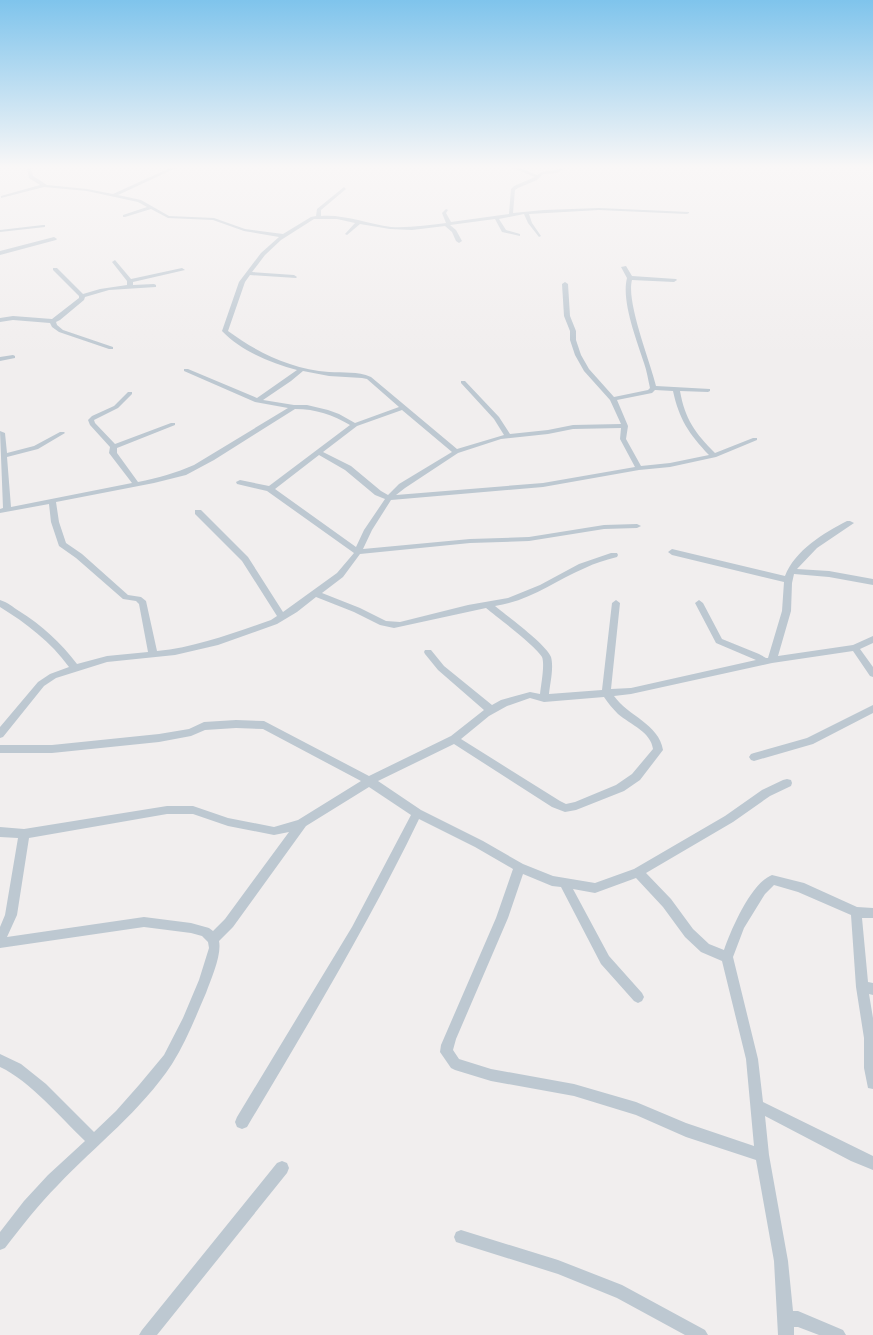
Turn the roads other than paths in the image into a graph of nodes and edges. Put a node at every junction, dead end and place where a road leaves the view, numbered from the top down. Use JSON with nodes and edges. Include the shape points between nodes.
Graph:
{"nodes":[{"id":1,"x":246,"y":230,"type":"edge"},
{"id":2,"x":294,"y":230,"type":"edge"},
{"id":3,"x":350,"y":230,"type":"edge"},
{"id":4,"x":453,"y":230,"type":"edge"},
{"id":5,"x":504,"y":230,"type":"edge"},
{"id":6,"x":536,"y":230,"type":"edge"},
{"id":7,"x":347,"y":234,"type":"dead end"},
{"id":8,"x":518,"y":235,"type":"dead end"},
{"id":9,"x":285,"y":236,"type":"junction"},
{"id":10,"x":539,"y":236,"type":"dead end"},
{"id":11,"x":54,"y":239,"type":"dead end"},
{"id":12,"x":459,"y":241,"type":"dead end"},
{"id":13,"x":0,"y":253,"type":"edge"},
{"id":14,"x":115,"y":262,"type":"dead end"},
{"id":15,"x":624,"y":267,"type":"dead end"},
{"id":16,"x":55,"y":269,"type":"dead end"},
{"id":17,"x":182,"y":270,"type":"dead end"},
{"id":18,"x":249,"y":273,"type":"junction"},
{"id":19,"x":294,"y":277,"type":"dead end"},
{"id":20,"x":630,"y":278,"type":"junction"},
{"id":21,"x":674,"y":280,"type":"dead end"},
{"id":22,"x":130,"y":283,"type":"junction"},
{"id":23,"x":565,"y":284,"type":"dead end"},
{"id":24,"x":154,"y":286,"type":"dead end"},
{"id":25,"x":82,"y":296,"type":"junction"},
{"id":26,"x":0,"y":320,"type":"edge"},
{"id":27,"x":53,"y":322,"type":"junction"},
{"id":28,"x":111,"y":348,"type":"dead end"},
{"id":29,"x":13,"y":357,"type":"dead end"},
{"id":30,"x":0,"y":359,"type":"edge"},
{"id":31,"x":186,"y":370,"type":"dead end"},
{"id":32,"x":301,"y":370,"type":"junction"},
{"id":33,"x":463,"y":382,"type":"dead end"},
{"id":34,"x":653,"y":388,"type":"junction"},
{"id":35,"x":676,"y":388,"type":"junction"},
{"id":36,"x":708,"y":390,"type":"dead end"},
{"id":37,"x":130,"y":393,"type":"dead end"},
{"id":38,"x":613,"y":399,"type":"junction"},
{"id":39,"x":257,"y":401,"type":"junction"},
{"id":40,"x":294,"y":407,"type":"junction"},
{"id":41,"x":404,"y":407,"type":"junction"},
{"id":42,"x":173,"y":424,"type":"dead end"},
{"id":43,"x":355,"y":425,"type":"junction"},
{"id":44,"x":625,"y":426,"type":"junction"},
{"id":45,"x":2,"y":433,"type":"dead end"},
{"id":46,"x":62,"y":433,"type":"dead end"},
{"id":47,"x":508,"y":436,"type":"junction"},
{"id":48,"x":755,"y":439,"type":"dead end"},
{"id":49,"x":114,"y":446,"type":"junction"},
{"id":50,"x":318,"y":452,"type":"junction"},
{"id":51,"x":456,"y":452,"type":"junction"},
{"id":52,"x":3,"y":456,"type":"junction"},
{"id":53,"x":714,"y":456,"type":"junction"},
{"id":54,"x":639,"y":468,"type":"junction"},
{"id":55,"x":240,"y":482,"type":"dead end"},
{"id":56,"x":136,"y":484,"type":"junction"},
{"id":57,"x":270,"y":489,"type":"junction"},
{"id":58,"x":389,"y":498,"type":"junction"},
{"id":59,"x":52,"y":502,"type":"junction"},
{"id":60,"x":4,"y":511,"type":"edge"},
{"id":61,"x":198,"y":512,"type":"dead end"},
{"id":62,"x":850,"y":522,"type":"dead end"},
{"id":63,"x":637,"y":526,"type":"dead end"},
{"id":64,"x":358,"y":552,"type":"junction"},
{"id":65,"x":672,"y":552,"type":"dead end"},
{"id":66,"x":614,"y":555,"type":"dead end"},
{"id":67,"x":792,"y":571,"type":"junction"},
{"id":68,"x":788,"y":580,"type":"junction"},
{"id":69,"x":873,"y":582,"type":"edge"},
{"id":70,"x":316,"y":594,"type":"junction"},
{"id":71,"x":0,"y":603,"type":"edge"},
{"id":72,"x":616,"y":603,"type":"dead end"},
{"id":73,"x":699,"y":603,"type":"dead end"},
{"id":74,"x":488,"y":605,"type":"junction"},
{"id":75,"x":282,"y":617,"type":"junction"},
{"id":76,"x":873,"y":639,"type":"edge"},
{"id":77,"x":855,"y":648,"type":"junction"},
{"id":78,"x":428,"y":652,"type":"dead end"},
{"id":79,"x":153,"y":654,"type":"junction"},
{"id":80,"x":769,"y":661,"type":"junction"},
{"id":81,"x":75,"y":668,"type":"junction"},
{"id":82,"x":873,"y":674,"type":"edge"},
{"id":83,"x":606,"y":692,"type":"junction"},
{"id":84,"x":544,"y":698,"type":"junction"},
{"id":85,"x":873,"y":709,"type":"edge"},
{"id":86,"x":491,"y":710,"type":"junction"},
{"id":87,"x":0,"y":734,"type":"edge"},
{"id":88,"x":454,"y":739,"type":"junction"},
{"id":89,"x":0,"y":749,"type":"edge"},
{"id":90,"x":754,"y":757,"type":"dead end"},
{"id":91,"x":369,"y":781,"type":"junction"},
{"id":92,"x":787,"y":784,"type":"dead end"},
{"id":93,"x":417,"y":813,"type":"junction"},
{"id":94,"x":302,"y":823,"type":"junction"},
{"id":95,"x":0,"y":832,"type":"edge"},
{"id":96,"x":24,"y":834,"type":"junction"},
{"id":97,"x":519,"y":867,"type":"junction"},
{"id":98,"x":638,"y":872,"type":"junction"},
{"id":99,"x":564,"y":883,"type":"junction"},
{"id":100,"x":856,"y":912,"type":"junction"},
{"id":101,"x":873,"y":914,"type":"edge"},
{"id":102,"x":213,"y":939,"type":"junction"},
{"id":103,"x":0,"y":941,"type":"edge"},
{"id":104,"x":727,"y":957,"type":"junction"},
{"id":105,"x":867,"y":988,"type":"edge"},
{"id":106,"x":638,"y":997,"type":"dead end"},
{"id":107,"x":0,"y":1060,"type":"edge"},
{"id":108,"x":873,"y":1083,"type":"edge"},
{"id":109,"x":756,"y":1105,"type":"junction"},
{"id":110,"x":242,"y":1122,"type":"dead end"},
{"id":111,"x":94,"y":1141,"type":"junction"},
{"id":112,"x":762,"y":1155,"type":"junction"},
{"id":113,"x":873,"y":1163,"type":"edge"},
{"id":114,"x":282,"y":1168,"type":"dead end"},
{"id":115,"x":461,"y":1237,"type":"dead end"},
{"id":116,"x":0,"y":1243,"type":"edge"},
{"id":117,"x":786,"y":1319,"type":"junction"},
{"id":118,"x":146,"y":1335,"type":"edge"},
{"id":119,"x":700,"y":1335,"type":"edge"},
{"id":120,"x":786,"y":1335,"type":"edge"},
{"id":121,"x":838,"y":1335,"type":"edge"}],
"edges":[{"from":1,"to":9,"type":"street"},
{"from":2,"to":9,"type":"street"},
{"from":3,"to":7,"type":"street"},
{"from":4,"to":12,"type":"street"},
{"from":5,"to":8,"type":"street"},
{"from":6,"to":10,"type":"street"},
{"from":9,"to":18,"type":"street","via":[[263,254]]},
{"from":11,"to":13,"type":"street"},
{"from":14,"to":22,"type":"street"},
{"from":15,"to":20,"type":"street"},
{"from":16,"to":25,"type":"street"},
{"from":17,"to":22,"type":"street"},
{"from":18,"to":19,"type":"street"},
{"from":18,"to":32,"type":"street","via":[[242,282],[225,331],[256,354]]},
{"from":20,"to":21,"type":"street"},
{"from":20,"to":34,"type":"street","via":[[628,285],[632,315]]},
{"from":22,"to":24,"type":"street"},
{"from":22,"to":25,"type":"street"},
{"from":23,"to":38,"type":"street","via":[[567,316],[578,355],[586,370]]},
{"from":25,"to":27,"type":"street","via":[[82,299]]},
{"from":26,"to":27,"type":"street","via":[[13,318]]},
{"from":27,"to":28,"type":"street","via":[[61,331]]},
{"from":29,"to":30,"type":"street"},
{"from":31,"to":39,"type":"street"},
{"from":32,"to":39,"type":"street"},
{"from":32,"to":41,"type":"street","via":[[364,375]]},
{"from":33,"to":47,"type":"street","via":[[497,418]]},
{"from":34,"to":35,"type":"street"},
{"from":34,"to":38,"type":"street","via":[[650,392]]},
{"from":35,"to":36,"type":"street"},
{"from":35,"to":53,"type":"street","via":[[684,422]]},
{"from":37,"to":49,"type":"street","via":[[116,407],[91,420]]},
{"from":38,"to":44,"type":"street"},
{"from":39,"to":40,"type":"street"},
{"from":40,"to":43,"type":"street","via":[[328,412]]},
{"from":40,"to":56,"type":"street","via":[[197,467],[176,475]]},
{"from":41,"to":43,"type":"street"},
{"from":41,"to":51,"type":"street"},
{"from":42,"to":49,"type":"street"},
{"from":43,"to":50,"type":"street"},
{"from":44,"to":47,"type":"street","via":[[573,427]]},
{"from":44,"to":54,"type":"street","via":[[623,439]]},
{"from":45,"to":52,"type":"street"},
{"from":46,"to":52,"type":"street","via":[[41,446]]},
{"from":47,"to":51,"type":"street","via":[[486,440]]},
{"from":48,"to":53,"type":"street"},
{"from":49,"to":56,"type":"street","via":[[113,452]]},
{"from":50,"to":57,"type":"street"},
{"from":50,"to":58,"type":"street","via":[[348,468],[378,493]]},
{"from":51,"to":58,"type":"street","via":[[402,486]]},
{"from":52,"to":60,"type":"street"},
{"from":53,"to":54,"type":"street"},
{"from":54,"to":58,"type":"street","via":[[543,485]]},
{"from":55,"to":57,"type":"street"},
{"from":56,"to":59,"type":"street"},
{"from":57,"to":64,"type":"street"},
{"from":58,"to":64,"type":"street","via":[[368,530]]},
{"from":59,"to":60,"type":"street"},
{"from":59,"to":79,"type":"street","via":[[62,544],[126,597],[138,599],[143,603]]},
{"from":61,"to":75,"type":"street","via":[[245,559]]},
{"from":62,"to":67,"type":"street","via":[[818,543]]},
{"from":63,"to":64,"type":"street","via":[[604,527],[529,539],[470,541]]},
{"from":64,"to":70,"type":"street","via":[[340,574]]},
{"from":65,"to":68,"type":"street"},
{"from":66,"to":74,"type":"street","via":[[582,566],[529,594]]},
{"from":67,"to":68,"type":"street"},
{"from":67,"to":69,"type":"street","via":[[829,574]]},
{"from":68,"to":80,"type":"street","via":[[784,630]]},
{"from":70,"to":74,"type":"street","via":[[391,626]]},
{"from":70,"to":75,"type":"street"},
{"from":71,"to":81,"type":"street","via":[[44,634],[66,655]]},
{"from":72,"to":83,"type":"street"},
{"from":73,"to":80,"type":"street","via":[[719,641]]},
{"from":74,"to":84,"type":"street","via":[[546,656]]},
{"from":75,"to":79,"type":"street","via":[[215,643]]},
{"from":76,"to":77,"type":"street"},
{"from":77,"to":80,"type":"street"},
{"from":77,"to":82,"type":"street"},
{"from":78,"to":86,"type":"street","via":[[441,668]]},
{"from":79,"to":81,"type":"street","via":[[107,659]]},
{"from":80,"to":83,"type":"street","via":[[648,688]]},
{"from":81,"to":87,"type":"street","via":[[53,676],[41,684]]},
{"from":83,"to":84,"type":"street"},
{"from":83,"to":88,"type":"street","via":[[614,704],[656,738],[658,750],[636,777],[576,806],[565,808],[556,804]]},
{"from":84,"to":86,"type":"street","via":[[530,695]]},
{"from":85,"to":90,"type":"street","via":[[810,741]]},
{"from":86,"to":88,"type":"street"},
{"from":88,"to":91,"type":"street"},
{"from":89,"to":91,"type":"street","via":[[52,749],[151,739],[191,732],[204,726],[264,726]]},
{"from":91,"to":93,"type":"street"},
{"from":91,"to":94,"type":"street"},
{"from":92,"to":98,"type":"street","via":[[766,793],[729,819]]},
{"from":93,"to":97,"type":"street"},
{"from":93,"to":110,"type":"street","via":[[390,870],[357,929]]},
{"from":94,"to":96,"type":"street","via":[[274,831],[228,822],[193,810],[166,810]]},
{"from":94,"to":102,"type":"street","via":[[229,923]]},
{"from":95,"to":96,"type":"street"},
{"from":96,"to":103,"type":"street","via":[[11,915]]},
{"from":97,"to":99,"type":"street"},
{"from":97,"to":112,"type":"street","via":[[513,892],[450,1036],[446,1052],[455,1064],[490,1075],[574,1090],[636,1109],[686,1130]]},
{"from":98,"to":99,"type":"street","via":[[595,888]]},
{"from":98,"to":104,"type":"street","via":[[667,903],[689,933],[705,948]]},
{"from":99,"to":106,"type":"street","via":[[605,960]]},
{"from":100,"to":101,"type":"street"},
{"from":100,"to":104,"type":"street","via":[[800,887],[772,880],[761,890],[739,925]]},
{"from":100,"to":105,"type":"street"},
{"from":102,"to":103,"type":"street","via":[[205,932],[191,928],[144,922]]},
{"from":102,"to":111,"type":"street","via":[[215,948],[206,980],[168,1059],[121,1116]]},
{"from":104,"to":109,"type":"street","via":[[752,1059]]},
{"from":105,"to":108,"type":"street","via":[[870,1068]]},
{"from":107,"to":111,"type":"street","via":[[23,1073]]},
{"from":109,"to":112,"type":"street"},
{"from":109,"to":113,"type":"street"},
{"from":111,"to":116,"type":"street","via":[[53,1180]]},
{"from":112,"to":117,"type":"street","via":[[781,1261]]},
{"from":114,"to":118,"type":"street"},
{"from":115,"to":119,"type":"street","via":[[558,1267],[622,1292]]},
{"from":117,"to":120,"type":"street"},
{"from":117,"to":121,"type":"street","via":[[798,1319]]}]}
